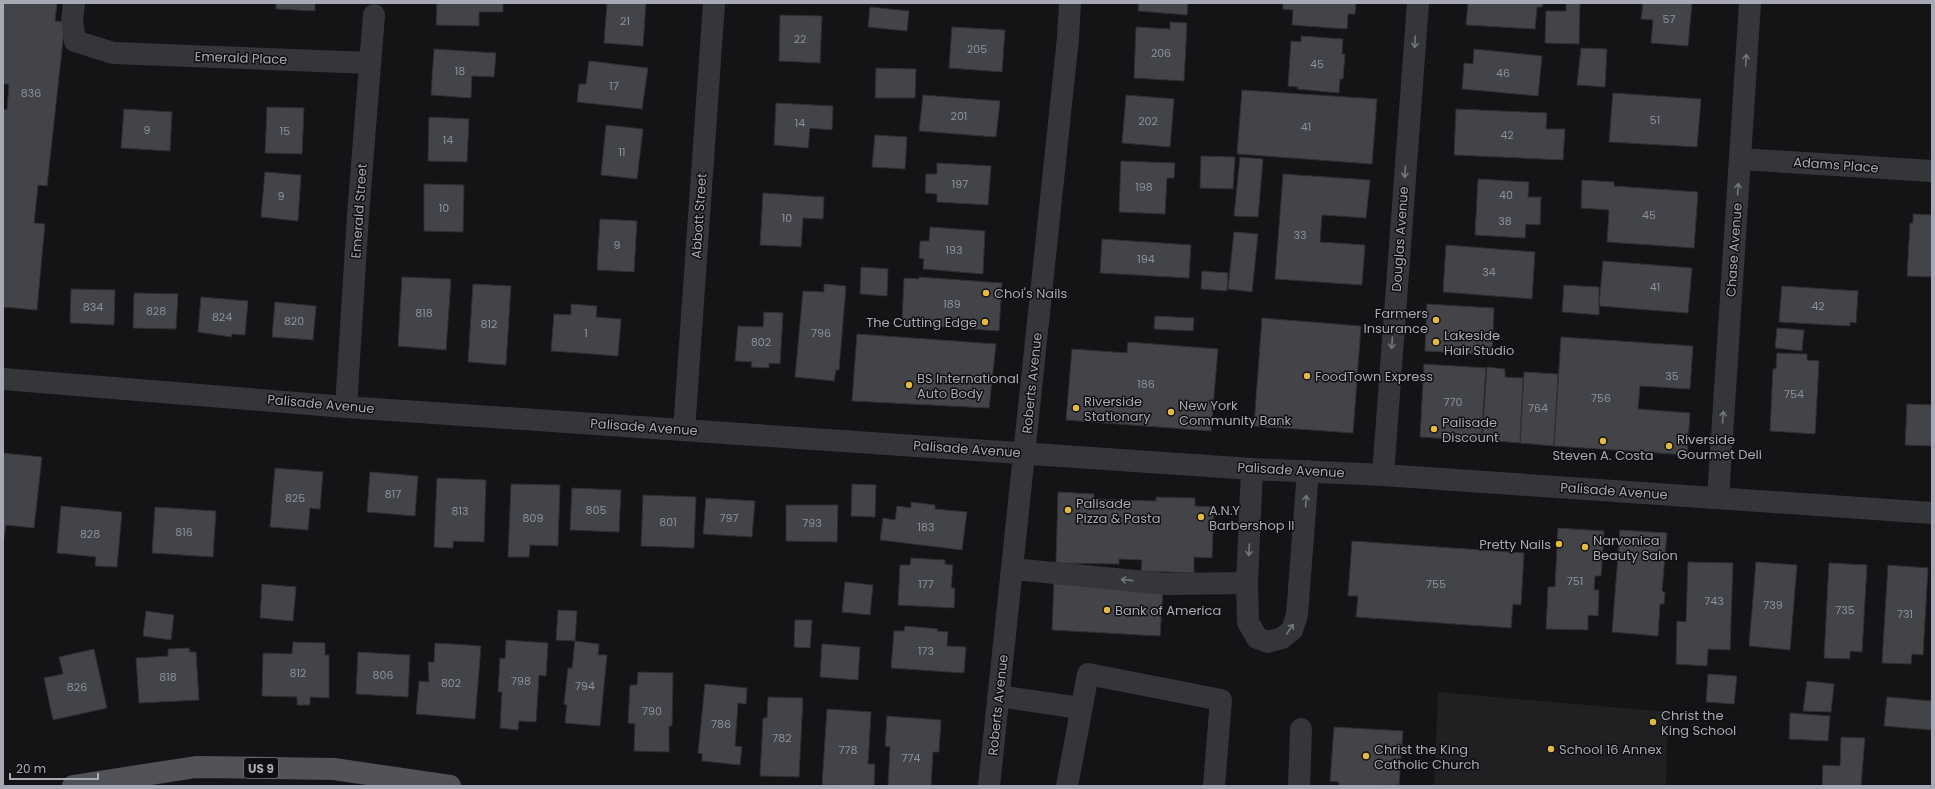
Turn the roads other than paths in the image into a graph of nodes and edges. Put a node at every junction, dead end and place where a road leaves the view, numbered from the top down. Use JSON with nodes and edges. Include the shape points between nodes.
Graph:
{"nodes":[{"id":1,"x":74,"y":3,"type":"edge"},
{"id":2,"x":714,"y":3,"type":"edge"},
{"id":3,"x":1070,"y":3,"type":"edge"},
{"id":4,"x":1418,"y":3,"type":"edge"},
{"id":5,"x":1750,"y":3,"type":"edge"},
{"id":6,"x":374,"y":15,"type":"dead end"},
{"id":7,"x":370,"y":63,"type":"junction"},
{"id":8,"x":1740,"y":159,"type":"junction"},
{"id":9,"x":1932,"y":171,"type":"edge"},
{"id":10,"x":3,"y":379,"type":"edge"},
{"id":11,"x":346,"y":407,"type":"junction"},
{"id":12,"x":684,"y":430,"type":"junction"},
{"id":13,"x":1024,"y":453,"type":"junction"},
{"id":14,"x":1252,"y":469,"type":"junction"},
{"id":15,"x":1308,"y":471,"type":"junction"},
{"id":16,"x":1383,"y":475,"type":"junction"},
{"id":17,"x":1718,"y":498,"type":"junction"},
{"id":18,"x":1932,"y":513,"type":"edge"},
{"id":19,"x":1012,"y":569,"type":"junction"},
{"id":20,"x":1247,"y":583,"type":"junction"},
{"id":21,"x":998,"y":696,"type":"junction"},
{"id":22,"x":1080,"y":708,"type":"junction"},
{"id":23,"x":1301,"y":728,"type":"dead end"},
{"id":24,"x":73,"y":786,"type":"edge"},
{"id":25,"x":450,"y":786,"type":"edge"},
{"id":26,"x":989,"y":786,"type":"edge"},
{"id":27,"x":1067,"y":786,"type":"edge"},
{"id":28,"x":1214,"y":786,"type":"edge"},
{"id":29,"x":1299,"y":786,"type":"edge"}],
"edges":[{"from":1,"to":7,"type":"street","name":"Emerald Place","via":[[72,21],[75,41],[113,53]]},
{"from":2,"to":12,"type":"street","name":"Abbott Street"},
{"from":3,"to":13,"type":"street","name":"Roberts Avenue"},
{"from":4,"to":16,"type":"street","name":"Douglas Avenue","one_way":true},
{"from":8,"to":5,"type":"street","name":"Chase Avenue","one_way":true},
{"from":6,"to":7,"type":"street","name":"Emerald Street"},
{"from":7,"to":11,"type":"street","name":"Emerald Street"},
{"from":8,"to":9,"type":"street","name":"Adams Place"},
{"from":17,"to":8,"type":"street","name":"Chase Avenue","one_way":true},
{"from":10,"to":11,"type":"street","name":"Palisade Avenue"},
{"from":11,"to":12,"type":"street","name":"Palisade Avenue"},
{"from":12,"to":13,"type":"street","name":"Palisade Avenue"},
{"from":13,"to":14,"type":"street","name":"Palisade Avenue"},
{"from":13,"to":19,"type":"street","name":"Roberts Avenue"},
{"from":14,"to":15,"type":"street","name":"Palisade Avenue"},
{"from":14,"to":20,"type":"street","one_way":true},
{"from":15,"to":16,"type":"street","name":"Palisade Avenue"},
{"from":20,"to":15,"type":"street","one_way":true,"via":[[1248,622],[1257,638],[1268,642],[1282,638],[1292,630],[1297,615]]},
{"from":16,"to":17,"type":"street","name":"Palisade Avenue"},
{"from":17,"to":18,"type":"street","name":"Palisade Avenue"},
{"from":20,"to":19,"type":"street","one_way":true,"via":[[1166,584]]},
{"from":19,"to":21,"type":"street","name":"Roberts Avenue"},
{"from":21,"to":22,"type":"street"},
{"from":21,"to":26,"type":"street","name":"Roberts Avenue"},
{"from":22,"to":27,"type":"street"},
{"from":22,"to":28,"type":"street","via":[[1088,674],[1222,700]]},
{"from":23,"to":29,"type":"street"},
{"from":24,"to":25,"type":"main road","number":"US 9","via":[[196,767],[334,769]]}]}
